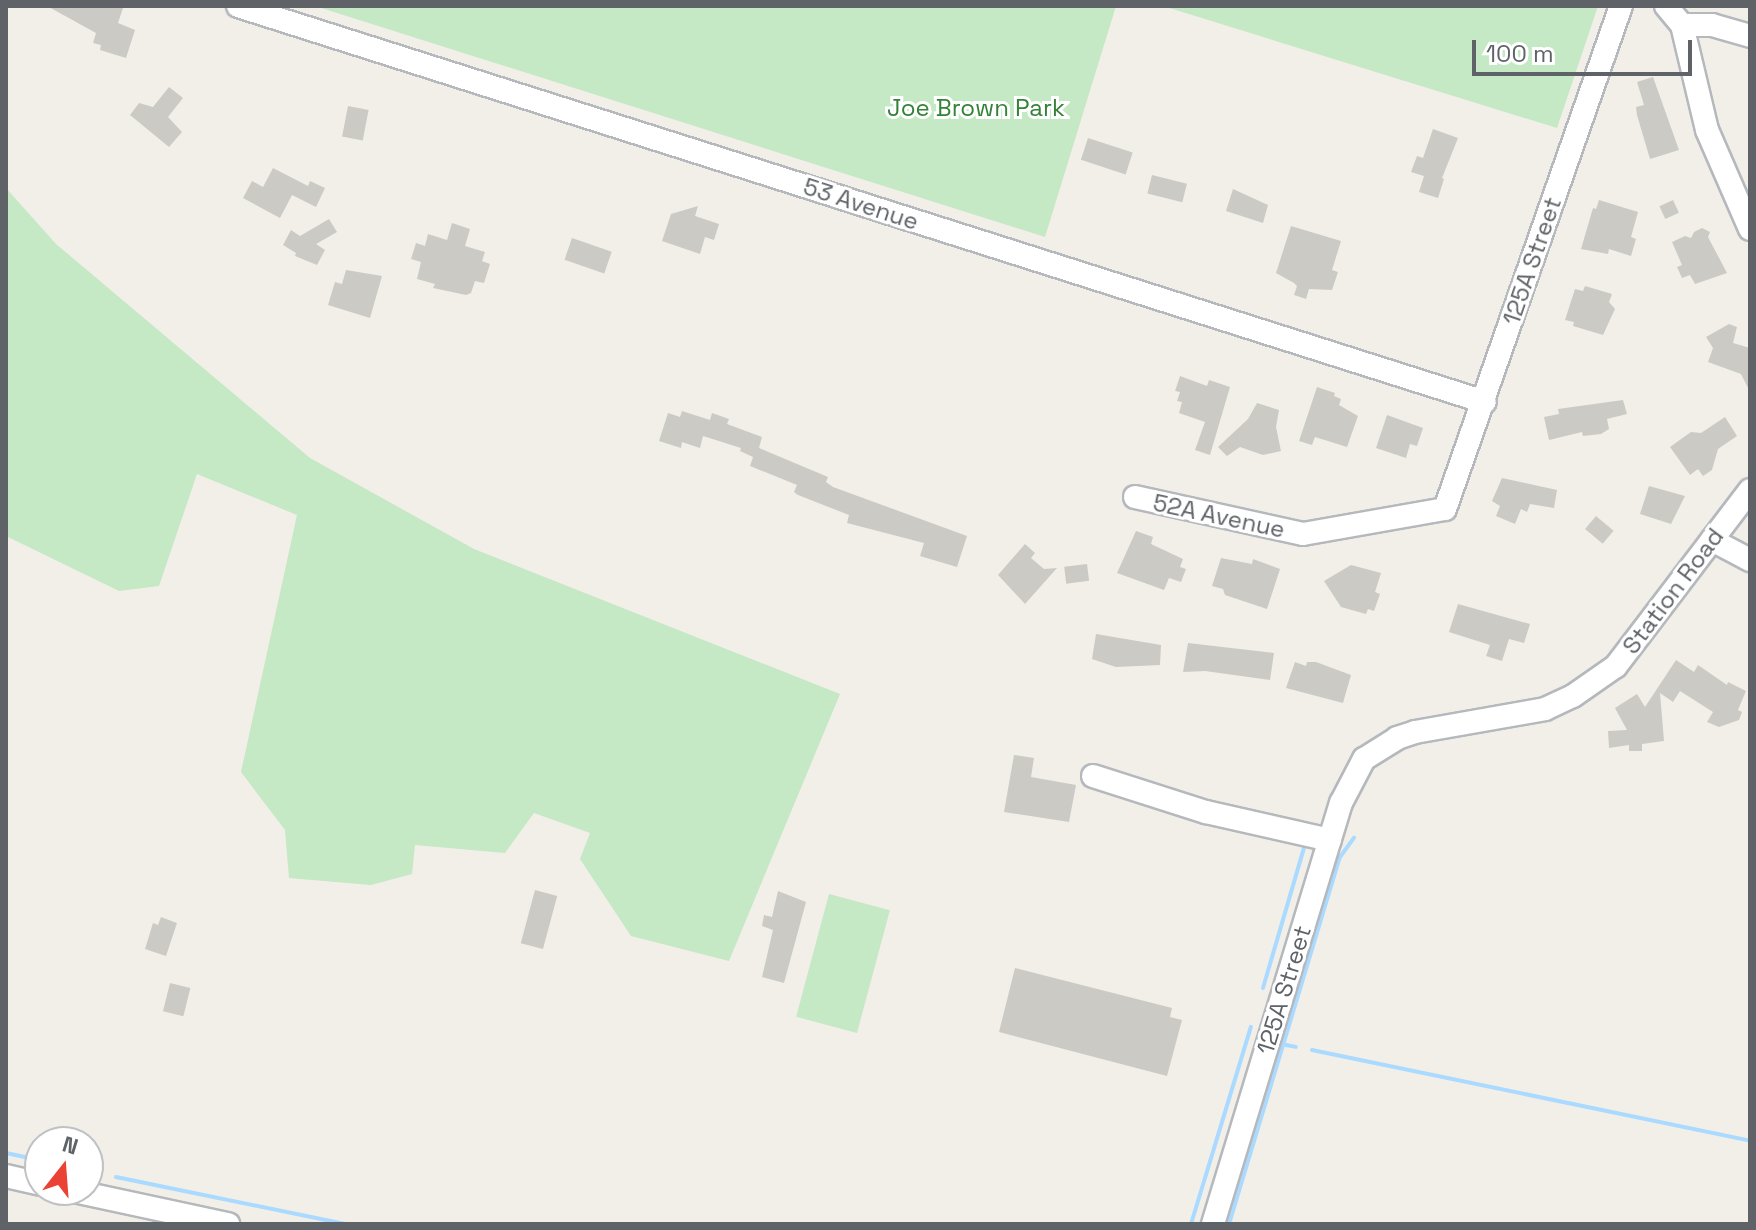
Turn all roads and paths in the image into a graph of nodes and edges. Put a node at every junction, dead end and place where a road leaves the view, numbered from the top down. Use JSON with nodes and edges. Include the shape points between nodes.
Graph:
{"nodes":[{"id":1,"x":238,"y":6,"type":"edge"},
{"id":2,"x":1623,"y":9,"type":"edge"},
{"id":3,"x":1675,"y":13,"type":"edge"},
{"id":4,"x":1750,"y":36,"type":"edge"},
{"id":5,"x":1750,"y":229,"type":"edge"},
{"id":6,"x":1485,"y":402,"type":"junction"},
{"id":7,"x":1750,"y":490,"type":"edge"},
{"id":8,"x":1135,"y":497,"type":"dead end"},
{"id":9,"x":1445,"y":509,"type":"joint"},
{"id":10,"x":1712,"y":540,"type":"junction"},
{"id":11,"x":1750,"y":560,"type":"edge"},
{"id":12,"x":1364,"y":759,"type":"joint"},
{"id":13,"x":1093,"y":776,"type":"dead end"},
{"id":14,"x":1330,"y":840,"type":"junction"},
{"id":15,"x":104,"y":1197,"type":"edge"},
{"id":16,"x":228,"y":1224,"type":"edge"},
{"id":17,"x":1213,"y":1224,"type":"edge"}],
"edges":[{"from":1,"to":6,"type":"street","name":"53 Avenue"},
{"from":2,"to":6,"type":"street","name":"125A Street"},
{"from":3,"to":4,"type":"street"},
{"from":3,"to":5,"type":"street","via":[[1707,130]]},
{"from":6,"to":9,"type":"street","name":"125A Street"},
{"from":7,"to":10,"type":"street","name":"Station Road"},
{"from":8,"to":9,"type":"street","name":"52A Avenue","via":[[1303,534]]},
{"from":10,"to":11,"type":"street"},
{"from":10,"to":12,"type":"street","name":"Station Road","via":[[1616,666],[1573,696],[1527,715],[1415,732]]},
{"from":12,"to":14,"type":"street","name":"125A Street","via":[[1349,784]]},
{"from":13,"to":14,"type":"street","via":[[1206,812]]},
{"from":14,"to":17,"type":"street","name":"125A Street"},
{"from":15,"to":16,"type":"street"}]}
